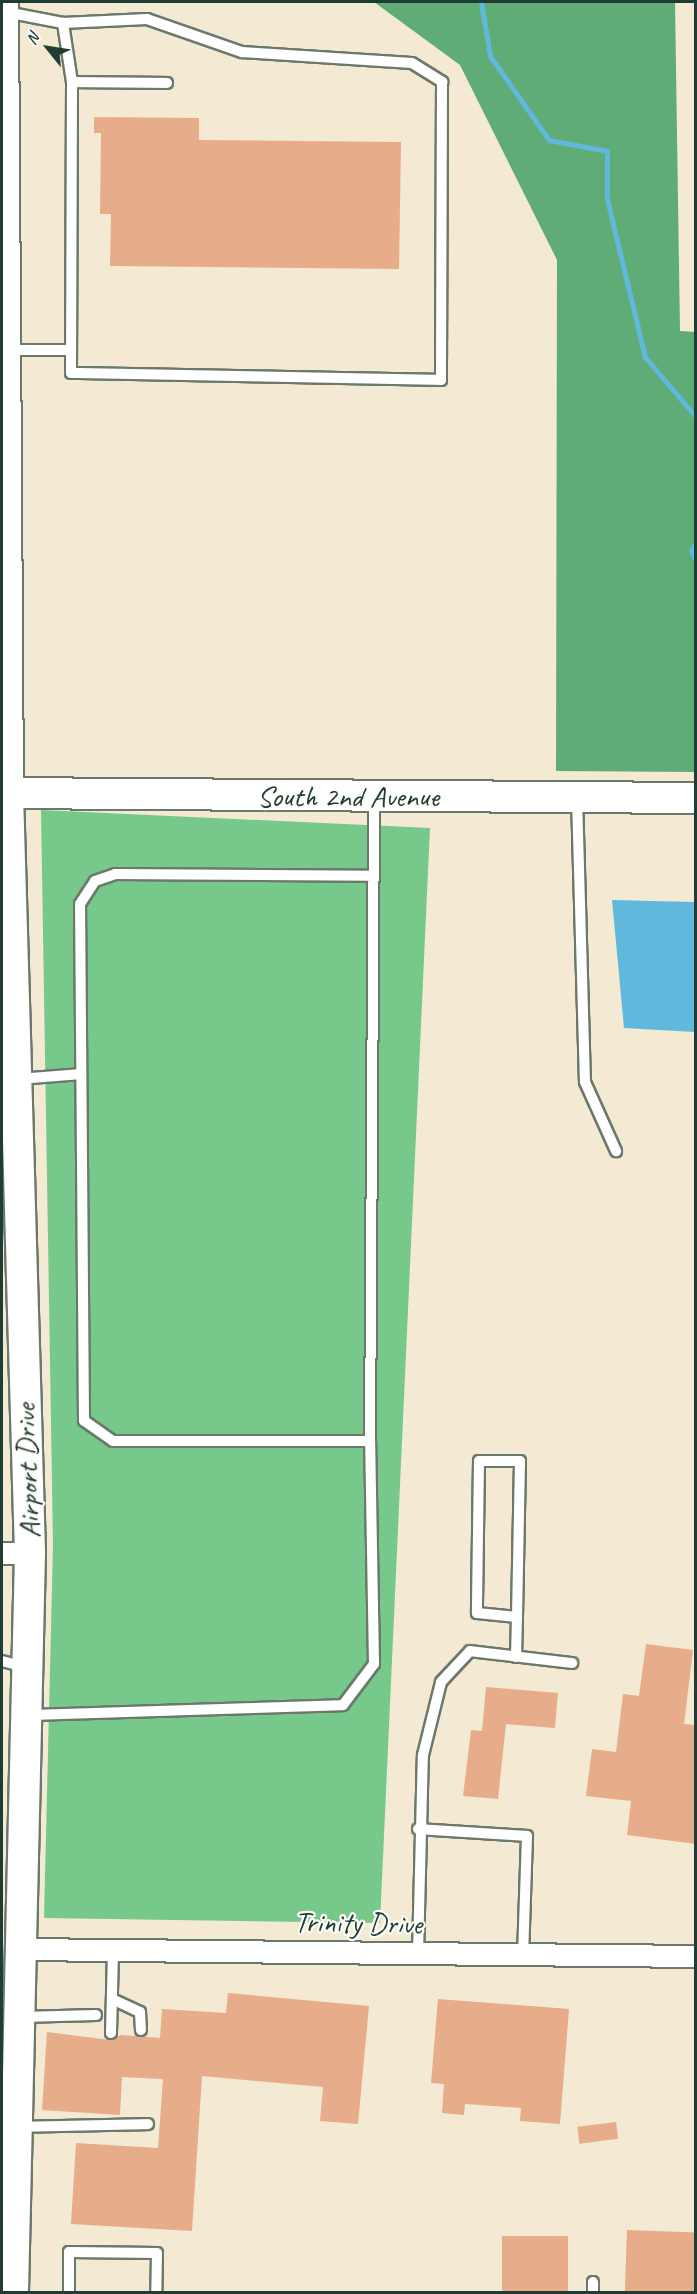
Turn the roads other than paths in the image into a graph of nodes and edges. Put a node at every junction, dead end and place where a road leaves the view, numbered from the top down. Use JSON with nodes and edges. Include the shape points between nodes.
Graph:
{"nodes":[{"id":1,"x":3,"y":7,"type":"edge"},
{"id":2,"x":63,"y":23,"type":"junction"},
{"id":3,"x":72,"y":82,"type":"junction"},
{"id":4,"x":167,"y":83,"type":"dead end"},
{"id":5,"x":3,"y":350,"type":"edge"},
{"id":6,"x":70,"y":350,"type":"junction"},
{"id":7,"x":4,"y":539,"type":"edge"},
{"id":8,"x":5,"y":793,"type":"edge"},
{"id":9,"x":374,"y":796,"type":"junction"},
{"id":10,"x":577,"y":797,"type":"junction"},
{"id":11,"x":696,"y":798,"type":"edge"},
{"id":12,"x":372,"y":876,"type":"junction"},
{"id":13,"x":80,"y":1074,"type":"junction"},
{"id":14,"x":8,"y":1080,"type":"edge"},
{"id":15,"x":616,"y":1151,"type":"dead end"},
{"id":16,"x":370,"y":1441,"type":"junction"},
{"id":17,"x":16,"y":1553,"type":"edge"},
{"id":18,"x":517,"y":1617,"type":"junction"},
{"id":19,"x":516,"y":1656,"type":"junction"},
{"id":20,"x":572,"y":1663,"type":"dead end"},
{"id":21,"x":14,"y":1664,"type":"edge"},
{"id":22,"x":25,"y":1715,"type":"junction"},
{"id":23,"x":418,"y":1829,"type":"junction"},
{"id":24,"x":10,"y":1949,"type":"edge"},
{"id":25,"x":113,"y":1950,"type":"junction"},
{"id":26,"x":417,"y":1954,"type":"junction"},
{"id":27,"x":523,"y":1955,"type":"junction"},
{"id":28,"x":696,"y":1956,"type":"edge"},
{"id":29,"x":112,"y":1999,"type":"junction"},
{"id":30,"x":96,"y":2015,"type":"dead end"},
{"id":31,"x":18,"y":2017,"type":"junction"},
{"id":32,"x":141,"y":2030,"type":"dead end"},
{"id":33,"x":111,"y":2032,"type":"dead end"},
{"id":34,"x":148,"y":2124,"type":"dead end"},
{"id":35,"x":16,"y":2127,"type":"junction"},
{"id":36,"x":9,"y":2286,"type":"edge"},
{"id":37,"x":69,"y":2292,"type":"edge"},
{"id":38,"x":156,"y":2292,"type":"edge"}],
"edges":[{"from":1,"to":2,"type":"lane"},
{"from":1,"to":5,"type":"street","name":"Airport Drive"},
{"from":2,"to":3,"type":"lane"},
{"from":2,"to":6,"type":"lane","via":[[147,19],[242,52],[412,63],[442,82],[441,380],[71,373]]},
{"from":3,"to":4,"type":"lane"},
{"from":3,"to":6,"type":"lane"},
{"from":5,"to":6,"type":"lane"},
{"from":5,"to":7,"type":"street","name":"Airport Drive"},
{"from":7,"to":8,"type":"street","name":"Airport Drive"},
{"from":8,"to":9,"type":"street","name":"South 2nd Avenue"},
{"from":8,"to":14,"type":"street","name":"Airport Drive"},
{"from":9,"to":10,"type":"street","name":"South 2nd Avenue"},
{"from":9,"to":12,"type":"lane"},
{"from":10,"to":11,"type":"street","name":"South 2nd Avenue"},
{"from":10,"to":15,"type":"lane","via":[[585,1082]]},
{"from":12,"to":13,"type":"lane","via":[[115,874],[95,881],[80,904]]},
{"from":12,"to":16,"type":"lane"},
{"from":13,"to":14,"type":"lane"},
{"from":13,"to":16,"type":"lane","via":[[84,1421],[113,1441]]},
{"from":14,"to":17,"type":"street","name":"Airport Drive","via":[[17,1278]]},
{"from":16,"to":22,"type":"lane","via":[[374,1664],[343,1705]]},
{"from":17,"to":21,"type":"street","name":"Airport Drive"},
{"from":18,"to":18,"type":"lane","via":[[520,1461],[479,1461],[477,1613]]},
{"from":18,"to":19,"type":"lane"},
{"from":19,"to":20,"type":"lane"},
{"from":19,"to":23,"type":"lane","via":[[470,1651],[441,1682],[423,1755]]},
{"from":21,"to":22,"type":"street","name":"Airport Drive"},
{"from":22,"to":24,"type":"street","name":"Airport Drive"},
{"from":23,"to":26,"type":"lane"},
{"from":23,"to":27,"type":"lane","via":[[527,1836]]},
{"from":24,"to":25,"type":"street","name":"Trinity Drive"},
{"from":24,"to":31,"type":"street","name":"Airport Drive"},
{"from":25,"to":26,"type":"street","name":"Trinity Drive"},
{"from":25,"to":29,"type":"lane"},
{"from":26,"to":27,"type":"street","name":"Trinity Drive"},
{"from":27,"to":28,"type":"street","name":"Trinity Drive"},
{"from":29,"to":32,"type":"lane","via":[[140,2012]]},
{"from":29,"to":33,"type":"lane"},
{"from":30,"to":31,"type":"lane"},
{"from":31,"to":35,"type":"street","name":"Airport Drive"},
{"from":34,"to":35,"type":"lane"},
{"from":35,"to":36,"type":"street","name":"Airport Drive"},
{"from":37,"to":38,"type":"lane","via":[[69,2252],[157,2253]]}]}
